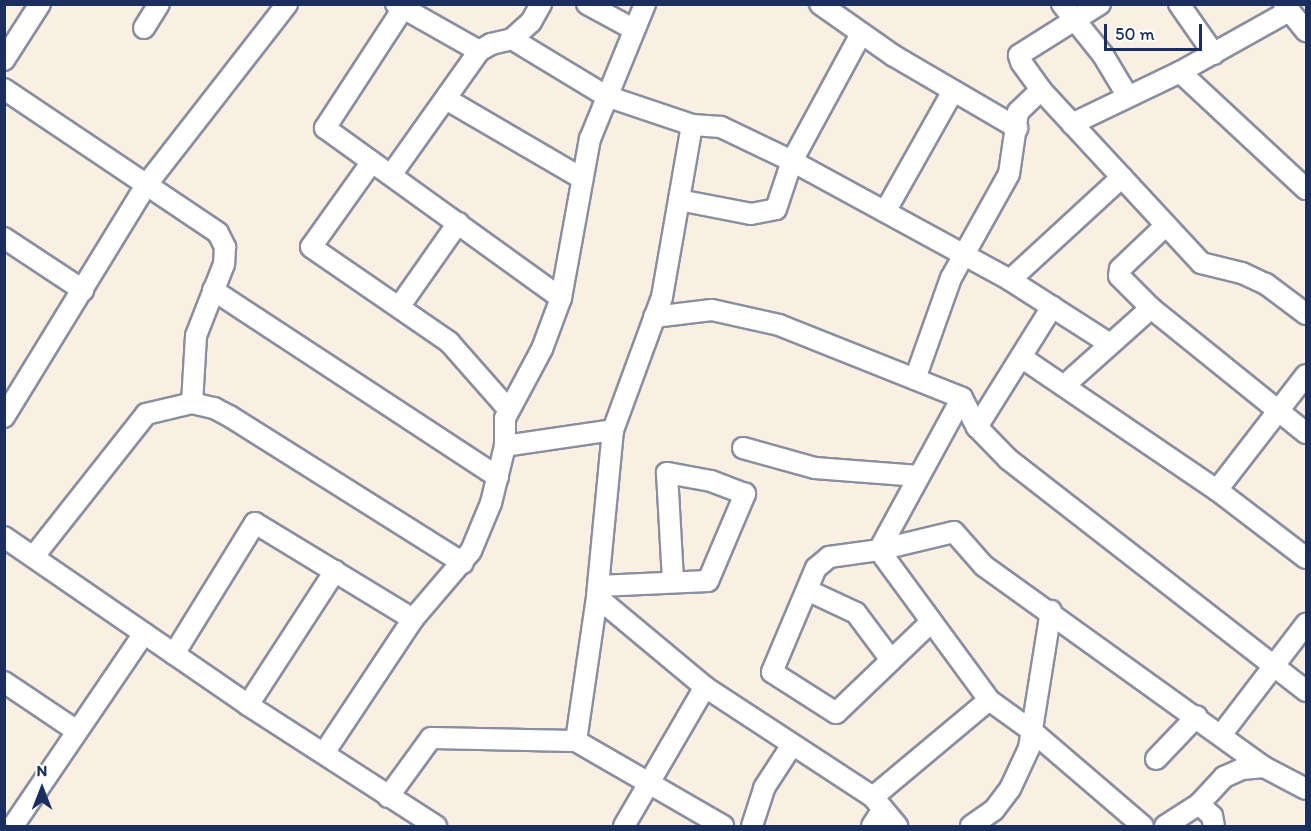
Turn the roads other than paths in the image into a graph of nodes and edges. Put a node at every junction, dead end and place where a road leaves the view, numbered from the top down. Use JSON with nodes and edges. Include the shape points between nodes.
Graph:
{"nodes":[{"id":1,"x":40,"y":4,"type":"edge"},
{"id":2,"x":159,"y":4,"type":"edge"},
{"id":3,"x":541,"y":4,"type":"edge"},
{"id":4,"x":587,"y":4,"type":"edge"},
{"id":5,"x":645,"y":4,"type":"edge"},
{"id":6,"x":820,"y":4,"type":"edge"},
{"id":7,"x":1062,"y":4,"type":"edge"},
{"id":8,"x":1100,"y":4,"type":"edge"},
{"id":9,"x":1179,"y":4,"type":"edge"},
{"id":10,"x":281,"y":6,"type":"edge"},
{"id":11,"x":399,"y":7,"type":"edge"},
{"id":12,"x":1287,"y":8,"type":"edge"},
{"id":13,"x":1077,"y":21,"type":"junction"},
{"id":14,"x":144,"y":28,"type":"dead end"},
{"id":15,"x":633,"y":29,"type":"junction"},
{"id":16,"x":1306,"y":31,"type":"edge"},
{"id":17,"x":861,"y":34,"type":"junction"},
{"id":18,"x":512,"y":39,"type":"junction"},
{"id":19,"x":479,"y":51,"type":"junction"},
{"id":20,"x":1214,"y":54,"type":"junction"},
{"id":21,"x":4,"y":60,"type":"edge"},
{"id":22,"x":1180,"y":72,"type":"junction"},
{"id":23,"x":4,"y":88,"type":"edge"},
{"id":24,"x":1041,"y":90,"type":"junction"},
{"id":25,"x":952,"y":93,"type":"junction"},
{"id":26,"x":1127,"y":95,"type":"junction"},
{"id":27,"x":606,"y":96,"type":"junction"},
{"id":28,"x":446,"y":99,"type":"junction"},
{"id":29,"x":1072,"y":124,"type":"junction"},
{"id":30,"x":692,"y":125,"type":"junction"},
{"id":31,"x":1017,"y":128,"type":"junction"},
{"id":32,"x":792,"y":161,"type":"junction"},
{"id":33,"x":371,"y":163,"type":"junction"},
{"id":34,"x":391,"y":175,"type":"junction"},
{"id":35,"x":1122,"y":177,"type":"junction"},
{"id":36,"x":581,"y":178,"type":"junction"},
{"id":37,"x":147,"y":184,"type":"junction"},
{"id":38,"x":1306,"y":189,"type":"edge"},
{"id":39,"x":679,"y":200,"type":"junction"},
{"id":40,"x":886,"y":210,"type":"junction"},
{"id":41,"x":458,"y":224,"type":"junction"},
{"id":42,"x":1166,"y":226,"type":"junction"},
{"id":43,"x":4,"y":238,"type":"edge"},
{"id":44,"x":963,"y":254,"type":"junction"},
{"id":45,"x":1010,"y":280,"type":"junction"},
{"id":46,"x":83,"y":290,"type":"junction"},
{"id":47,"x":213,"y":290,"type":"junction"},
{"id":48,"x":561,"y":298,"type":"junction"},
{"id":49,"x":1052,"y":307,"type":"junction"},
{"id":50,"x":399,"y":308,"type":"junction"},
{"id":51,"x":1151,"y":308,"type":"junction"},
{"id":52,"x":1306,"y":314,"type":"edge"},
{"id":53,"x":654,"y":317,"type":"junction"},
{"id":54,"x":1110,"y":344,"type":"junction"},
{"id":55,"x":1021,"y":357,"type":"junction"},
{"id":56,"x":1306,"y":375,"type":"edge"},
{"id":57,"x":915,"y":379,"type":"junction"},
{"id":58,"x":1066,"y":384,"type":"junction"},
{"id":59,"x":13,"y":386,"type":"edge"},
{"id":60,"x":962,"y":398,"type":"junction"},
{"id":61,"x":192,"y":403,"type":"junction"},
{"id":62,"x":508,"y":410,"type":"junction"},
{"id":63,"x":1279,"y":411,"type":"junction"},
{"id":64,"x":4,"y":417,"type":"edge"},
{"id":65,"x":976,"y":426,"type":"junction"},
{"id":66,"x":613,"y":430,"type":"junction"},
{"id":67,"x":1306,"y":433,"type":"edge"},
{"id":68,"x":505,"y":446,"type":"junction"},
{"id":69,"x":743,"y":448,"type":"dead end"},
{"id":70,"x":919,"y":476,"type":"junction"},
{"id":71,"x":498,"y":477,"type":"junction"},
{"id":72,"x":1218,"y":490,"type":"junction"},
{"id":73,"x":4,"y":537,"type":"edge"},
{"id":74,"x":879,"y":550,"type":"junction"},
{"id":75,"x":34,"y":556,"type":"junction"},
{"id":76,"x":1306,"y":558,"type":"edge"},
{"id":77,"x":463,"y":563,"type":"junction"},
{"id":78,"x":335,"y":571,"type":"junction"},
{"id":79,"x":673,"y":582,"type":"junction"},
{"id":80,"x":807,"y":590,"type":"junction"},
{"id":81,"x":598,"y":592,"type":"junction"},
{"id":82,"x":1051,"y":610,"type":"junction"},
{"id":83,"x":413,"y":619,"type":"junction"},
{"id":84,"x":930,"y":623,"type":"junction"},
{"id":85,"x":1306,"y":624,"type":"edge"},
{"id":86,"x":144,"y":633,"type":"junction"},
{"id":87,"x":174,"y":654,"type":"junction"},
{"id":88,"x":891,"y":660,"type":"junction"},
{"id":89,"x":1272,"y":667,"type":"junction"},
{"id":90,"x":4,"y":682,"type":"edge"},
{"id":91,"x":705,"y":687,"type":"junction"},
{"id":92,"x":1306,"y":691,"type":"edge"},
{"id":93,"x":989,"y":700,"type":"junction"},
{"id":94,"x":248,"y":705,"type":"junction"},
{"id":95,"x":1197,"y":717,"type":"junction"},
{"id":96,"x":77,"y":731,"type":"junction"},
{"id":97,"x":1032,"y":731,"type":"junction"},
{"id":98,"x":1221,"y":735,"type":"junction"},
{"id":99,"x":576,"y":741,"type":"junction"},
{"id":100,"x":792,"y":745,"type":"junction"},
{"id":101,"x":324,"y":753,"type":"junction"},
{"id":102,"x":1156,"y":759,"type":"dead end"},
{"id":103,"x":1264,"y":767,"type":"junction"},
{"id":104,"x":649,"y":784,"type":"junction"},
{"id":105,"x":1306,"y":789,"type":"edge"},
{"id":106,"x":388,"y":797,"type":"junction"},
{"id":107,"x":878,"y":803,"type":"junction"},
{"id":108,"x":1199,"y":804,"type":"junction"},
{"id":109,"x":13,"y":815,"type":"edge"},
{"id":110,"x":436,"y":826,"type":"edge"},
{"id":111,"x":624,"y":826,"type":"edge"},
{"id":112,"x":723,"y":826,"type":"edge"},
{"id":113,"x":752,"y":826,"type":"edge"},
{"id":114,"x":872,"y":826,"type":"edge"},
{"id":115,"x":897,"y":826,"type":"edge"},
{"id":116,"x":971,"y":826,"type":"edge"},
{"id":117,"x":1143,"y":826,"type":"edge"},
{"id":118,"x":1165,"y":826,"type":"edge"},
{"id":119,"x":1214,"y":826,"type":"edge"}],
"edges":[{"from":1,"to":21,"type":"street"},
{"from":2,"to":14,"type":"street"},
{"from":3,"to":18,"type":"street","via":[[531,22]]},
{"from":4,"to":15,"type":"street"},
{"from":5,"to":15,"type":"street"},
{"from":6,"to":17,"type":"street"},
{"from":7,"to":13,"type":"street"},
{"from":8,"to":13,"type":"street"},
{"from":9,"to":20,"type":"street"},
{"from":10,"to":37,"type":"street"},
{"from":11,"to":19,"type":"street"},
{"from":11,"to":33,"type":"street","via":[[325,128]]},
{"from":12,"to":16,"type":"street"},
{"from":12,"to":20,"type":"street"},
{"from":13,"to":24,"type":"street","via":[[1019,55]]},
{"from":13,"to":26,"type":"street"},
{"from":15,"to":27,"type":"street"},
{"from":17,"to":25,"type":"street"},
{"from":17,"to":32,"type":"street"},
{"from":18,"to":19,"type":"street"},
{"from":18,"to":27,"type":"street"},
{"from":19,"to":28,"type":"street"},
{"from":20,"to":22,"type":"street"},
{"from":22,"to":26,"type":"street"},
{"from":22,"to":38,"type":"street"},
{"from":23,"to":37,"type":"street"},
{"from":24,"to":29,"type":"street"},
{"from":24,"to":31,"type":"street","via":[[1021,105]]},
{"from":25,"to":31,"type":"street"},
{"from":25,"to":40,"type":"street"},
{"from":26,"to":29,"type":"street"},
{"from":27,"to":30,"type":"street"},
{"from":27,"to":36,"type":"street"},
{"from":28,"to":34,"type":"street"},
{"from":28,"to":36,"type":"street"},
{"from":29,"to":35,"type":"street"},
{"from":30,"to":32,"type":"street","via":[[721,127]]},
{"from":30,"to":39,"type":"street"},
{"from":31,"to":44,"type":"street","via":[[1004,187]]},
{"from":32,"to":39,"type":"street","via":[[776,210],[766,213],[711,208]]},
{"from":32,"to":40,"type":"street"},
{"from":33,"to":34,"type":"street"},
{"from":33,"to":50,"type":"street","via":[[311,247]]},
{"from":34,"to":41,"type":"street"},
{"from":35,"to":42,"type":"street"},
{"from":35,"to":45,"type":"street"},
{"from":36,"to":48,"type":"street"},
{"from":37,"to":46,"type":"street"},
{"from":37,"to":47,"type":"street","via":[[218,233],[225,255]]},
{"from":39,"to":53,"type":"street","via":[[662,297]]},
{"from":40,"to":44,"type":"street"},
{"from":41,"to":48,"type":"street"},
{"from":41,"to":50,"type":"street"},
{"from":42,"to":51,"type":"street","via":[[1120,269],[1119,276]]},
{"from":42,"to":52,"type":"street","via":[[1201,263],[1242,273],[1266,284]]},
{"from":43,"to":46,"type":"street"},
{"from":44,"to":45,"type":"street"},
{"from":44,"to":57,"type":"street"},
{"from":45,"to":49,"type":"street"},
{"from":46,"to":59,"type":"street"},
{"from":47,"to":61,"type":"street","via":[[196,336]]},
{"from":47,"to":71,"type":"street"},
{"from":48,"to":62,"type":"street","via":[[542,349]]},
{"from":49,"to":54,"type":"street"},
{"from":49,"to":55,"type":"street"},
{"from":50,"to":62,"type":"street","via":[[449,342]]},
{"from":51,"to":54,"type":"street"},
{"from":51,"to":63,"type":"street"},
{"from":53,"to":57,"type":"street","via":[[712,310],[779,325]]},
{"from":53,"to":66,"type":"street"},
{"from":54,"to":58,"type":"street"},
{"from":55,"to":58,"type":"street"},
{"from":55,"to":65,"type":"street"},
{"from":56,"to":63,"type":"street"},
{"from":57,"to":60,"type":"street"},
{"from":58,"to":72,"type":"street"},
{"from":59,"to":64,"type":"street"},
{"from":60,"to":65,"type":"street"},
{"from":60,"to":70,"type":"street"},
{"from":61,"to":75,"type":"street","via":[[146,414]]},
{"from":61,"to":77,"type":"street","via":[[231,417]]},
{"from":62,"to":68,"type":"street"},
{"from":63,"to":67,"type":"street"},
{"from":63,"to":72,"type":"street"},
{"from":65,"to":89,"type":"street","via":[[1008,459]]},
{"from":66,"to":68,"type":"street"},
{"from":66,"to":81,"type":"street"},
{"from":68,"to":71,"type":"street"},
{"from":69,"to":70,"type":"street","via":[[815,468]]},
{"from":70,"to":74,"type":"street"},
{"from":71,"to":77,"type":"street","via":[[491,503]]},
{"from":72,"to":76,"type":"street"},
{"from":73,"to":75,"type":"street"},
{"from":74,"to":80,"type":"street","via":[[829,556],[816,568]]},
{"from":74,"to":82,"type":"street","via":[[954,532],[984,566]]},
{"from":74,"to":84,"type":"street"},
{"from":75,"to":86,"type":"street"},
{"from":77,"to":83,"type":"street"},
{"from":78,"to":83,"type":"street"},
{"from":78,"to":87,"type":"street","via":[[255,523]]},
{"from":78,"to":94,"type":"street"},
{"from":79,"to":79,"type":"street","via":[[708,581],[745,494],[711,481],[667,473]]},
{"from":79,"to":81,"type":"street"},
{"from":80,"to":88,"type":"street","via":[[856,613]]},
{"from":80,"to":88,"type":"street","via":[[772,672],[836,713]]},
{"from":81,"to":91,"type":"street"},
{"from":81,"to":99,"type":"street"},
{"from":82,"to":95,"type":"street"},
{"from":82,"to":97,"type":"street"},
{"from":83,"to":101,"type":"street"},
{"from":84,"to":88,"type":"street"},
{"from":84,"to":93,"type":"street"},
{"from":85,"to":89,"type":"street"},
{"from":86,"to":87,"type":"street"},
{"from":86,"to":96,"type":"street"},
{"from":87,"to":94,"type":"street"},
{"from":89,"to":92,"type":"street"},
{"from":89,"to":98,"type":"street"},
{"from":90,"to":96,"type":"street"},
{"from":91,"to":100,"type":"street"},
{"from":91,"to":104,"type":"street"},
{"from":93,"to":97,"type":"street"},
{"from":93,"to":107,"type":"street"},
{"from":94,"to":101,"type":"street"},
{"from":95,"to":98,"type":"street"},
{"from":95,"to":102,"type":"street"},
{"from":96,"to":109,"type":"street"},
{"from":97,"to":116,"type":"street","via":[[1029,748],[1010,789],[994,810]]},
{"from":97,"to":117,"type":"street"},
{"from":98,"to":103,"type":"street"},
{"from":99,"to":104,"type":"street"},
{"from":99,"to":106,"type":"street","via":[[431,738]]},
{"from":100,"to":107,"type":"street"},
{"from":100,"to":113,"type":"street","via":[[764,788]]},
{"from":101,"to":106,"type":"street"},
{"from":103,"to":105,"type":"street"},
{"from":103,"to":108,"type":"street","via":[[1242,769],[1224,777]]},
{"from":104,"to":111,"type":"street"},
{"from":104,"to":112,"type":"street"},
{"from":106,"to":110,"type":"street"},
{"from":107,"to":114,"type":"street"},
{"from":107,"to":115,"type":"street"},
{"from":108,"to":118,"type":"street"},
{"from":108,"to":119,"type":"street","via":[[1212,816]]}]}
